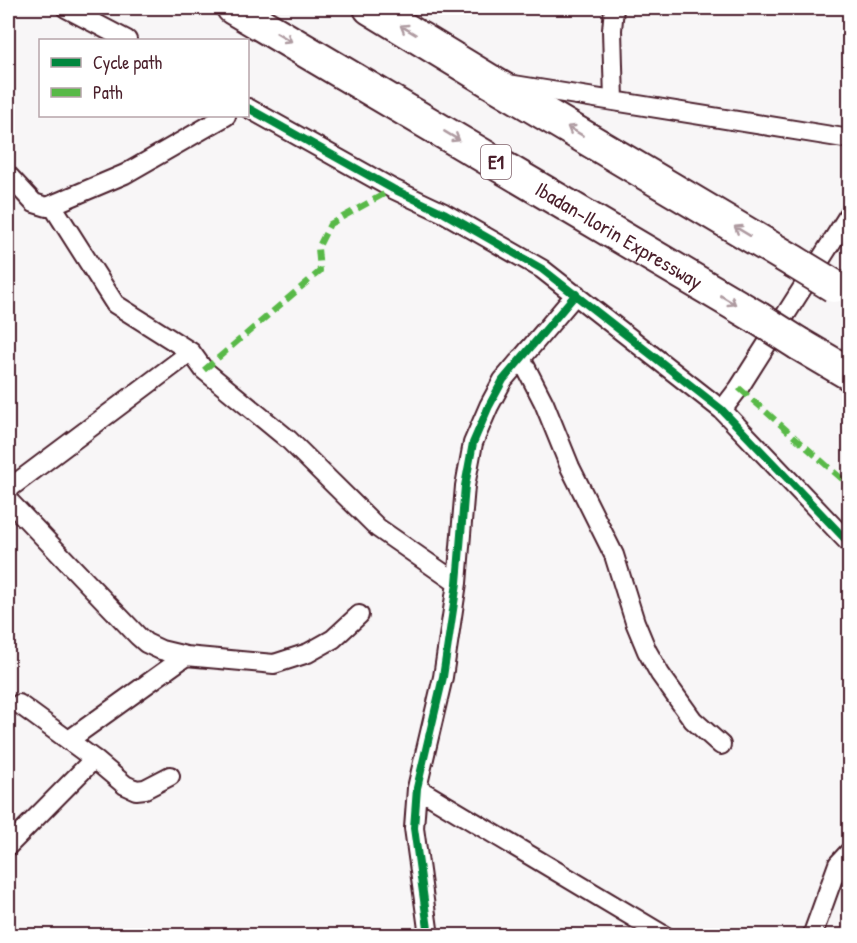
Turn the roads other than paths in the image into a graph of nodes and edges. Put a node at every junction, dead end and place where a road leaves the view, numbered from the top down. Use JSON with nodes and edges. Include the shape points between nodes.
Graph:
{"nodes":[{"id":1,"x":66,"y":8,"type":"edge"},
{"id":2,"x":233,"y":8,"type":"edge"},
{"id":3,"x":370,"y":8,"type":"edge"},
{"id":4,"x":614,"y":8,"type":"edge"},
{"id":5,"x":125,"y":39,"type":"edge"},
{"id":6,"x":490,"y":81,"type":"junction"},
{"id":7,"x":614,"y":101,"type":"junction"},
{"id":8,"x":249,"y":109,"type":"edge"},
{"id":9,"x":224,"y":117,"type":"edge"},
{"id":10,"x":849,"y":139,"type":"edge"},
{"id":11,"x":8,"y":175,"type":"edge"},
{"id":12,"x":52,"y":205,"type":"junction"},
{"id":13,"x":849,"y":213,"type":"edge"},
{"id":14,"x":842,"y":290,"type":"edge"},
{"id":15,"x":576,"y":294,"type":"junction"},
{"id":16,"x":191,"y":352,"type":"junction"},
{"id":17,"x":521,"y":358,"type":"junction"},
{"id":18,"x":849,"y":374,"type":"edge"},
{"id":19,"x":722,"y":410,"type":"junction"},
{"id":20,"x":8,"y":492,"type":"edge"},
{"id":21,"x":8,"y":500,"type":"edge"},
{"id":22,"x":849,"y":544,"type":"edge"},
{"id":23,"x":458,"y":583,"type":"junction"},
{"id":24,"x":359,"y":615,"type":"dead end"},
{"id":25,"x":186,"y":656,"type":"junction"},
{"id":26,"x":19,"y":704,"type":"dead end"},
{"id":27,"x":69,"y":740,"type":"junction"},
{"id":28,"x":721,"y":745,"type":"dead end"},
{"id":29,"x":94,"y":759,"type":"junction"},
{"id":30,"x":170,"y":776,"type":"dead end"},
{"id":31,"x":417,"y":788,"type":"junction"},
{"id":32,"x":8,"y":846,"type":"edge"},
{"id":33,"x":849,"y":852,"type":"edge"},
{"id":34,"x":429,"y":936,"type":"edge"},
{"id":35,"x":665,"y":936,"type":"edge"},
{"id":36,"x":812,"y":936,"type":"edge"}],
"edges":[{"from":1,"to":5,"type":"street"},
{"from":2,"to":18,"type":"highway","name":"Ibadan-Ilorin Expressway","number":"E1","one_way":true,"bridge":true},
{"from":6,"to":3,"type":"highway","one_way":true},
{"from":4,"to":7,"type":"street"},
{"from":6,"to":7,"type":"street"},
{"from":14,"to":6,"type":"highway","one_way":true,"bridge":true},
{"from":7,"to":10,"type":"street"},
{"from":8,"to":15,"type":"street","via":[[393,189],[454,218],[542,269]]},
{"from":9,"to":12,"type":"street","via":[[125,174]]},
{"from":11,"to":12,"type":"street","via":[[34,203]]},
{"from":12,"to":16,"type":"street","via":[[115,304]]},
{"from":13,"to":19,"type":"street","via":[[740,388]]},
{"from":15,"to":17,"type":"street"},
{"from":15,"to":19,"type":"street"},
{"from":16,"to":20,"type":"street"},
{"from":16,"to":23,"type":"street","via":[[204,369],[289,440],[378,528]]},
{"from":17,"to":23,"type":"street","via":[[503,380],[473,443],[465,486]]},
{"from":17,"to":28,"type":"street","via":[[614,555],[647,651],[693,720]]},
{"from":19,"to":22,"type":"street"},
{"from":21,"to":25,"type":"street","via":[[138,636],[161,650]]},
{"from":23,"to":31,"type":"street","via":[[443,677]]},
{"from":24,"to":25,"type":"street","via":[[333,639],[308,653],[274,664]]},
{"from":25,"to":27,"type":"street"},
{"from":26,"to":27,"type":"street"},
{"from":27,"to":29,"type":"street"},
{"from":29,"to":30,"type":"street","via":[[136,790]]},
{"from":29,"to":32,"type":"street"},
{"from":31,"to":34,"type":"street","via":[[414,828]]},
{"from":31,"to":35,"type":"street"},
{"from":33,"to":36,"type":"street","via":[[838,864]]}]}
